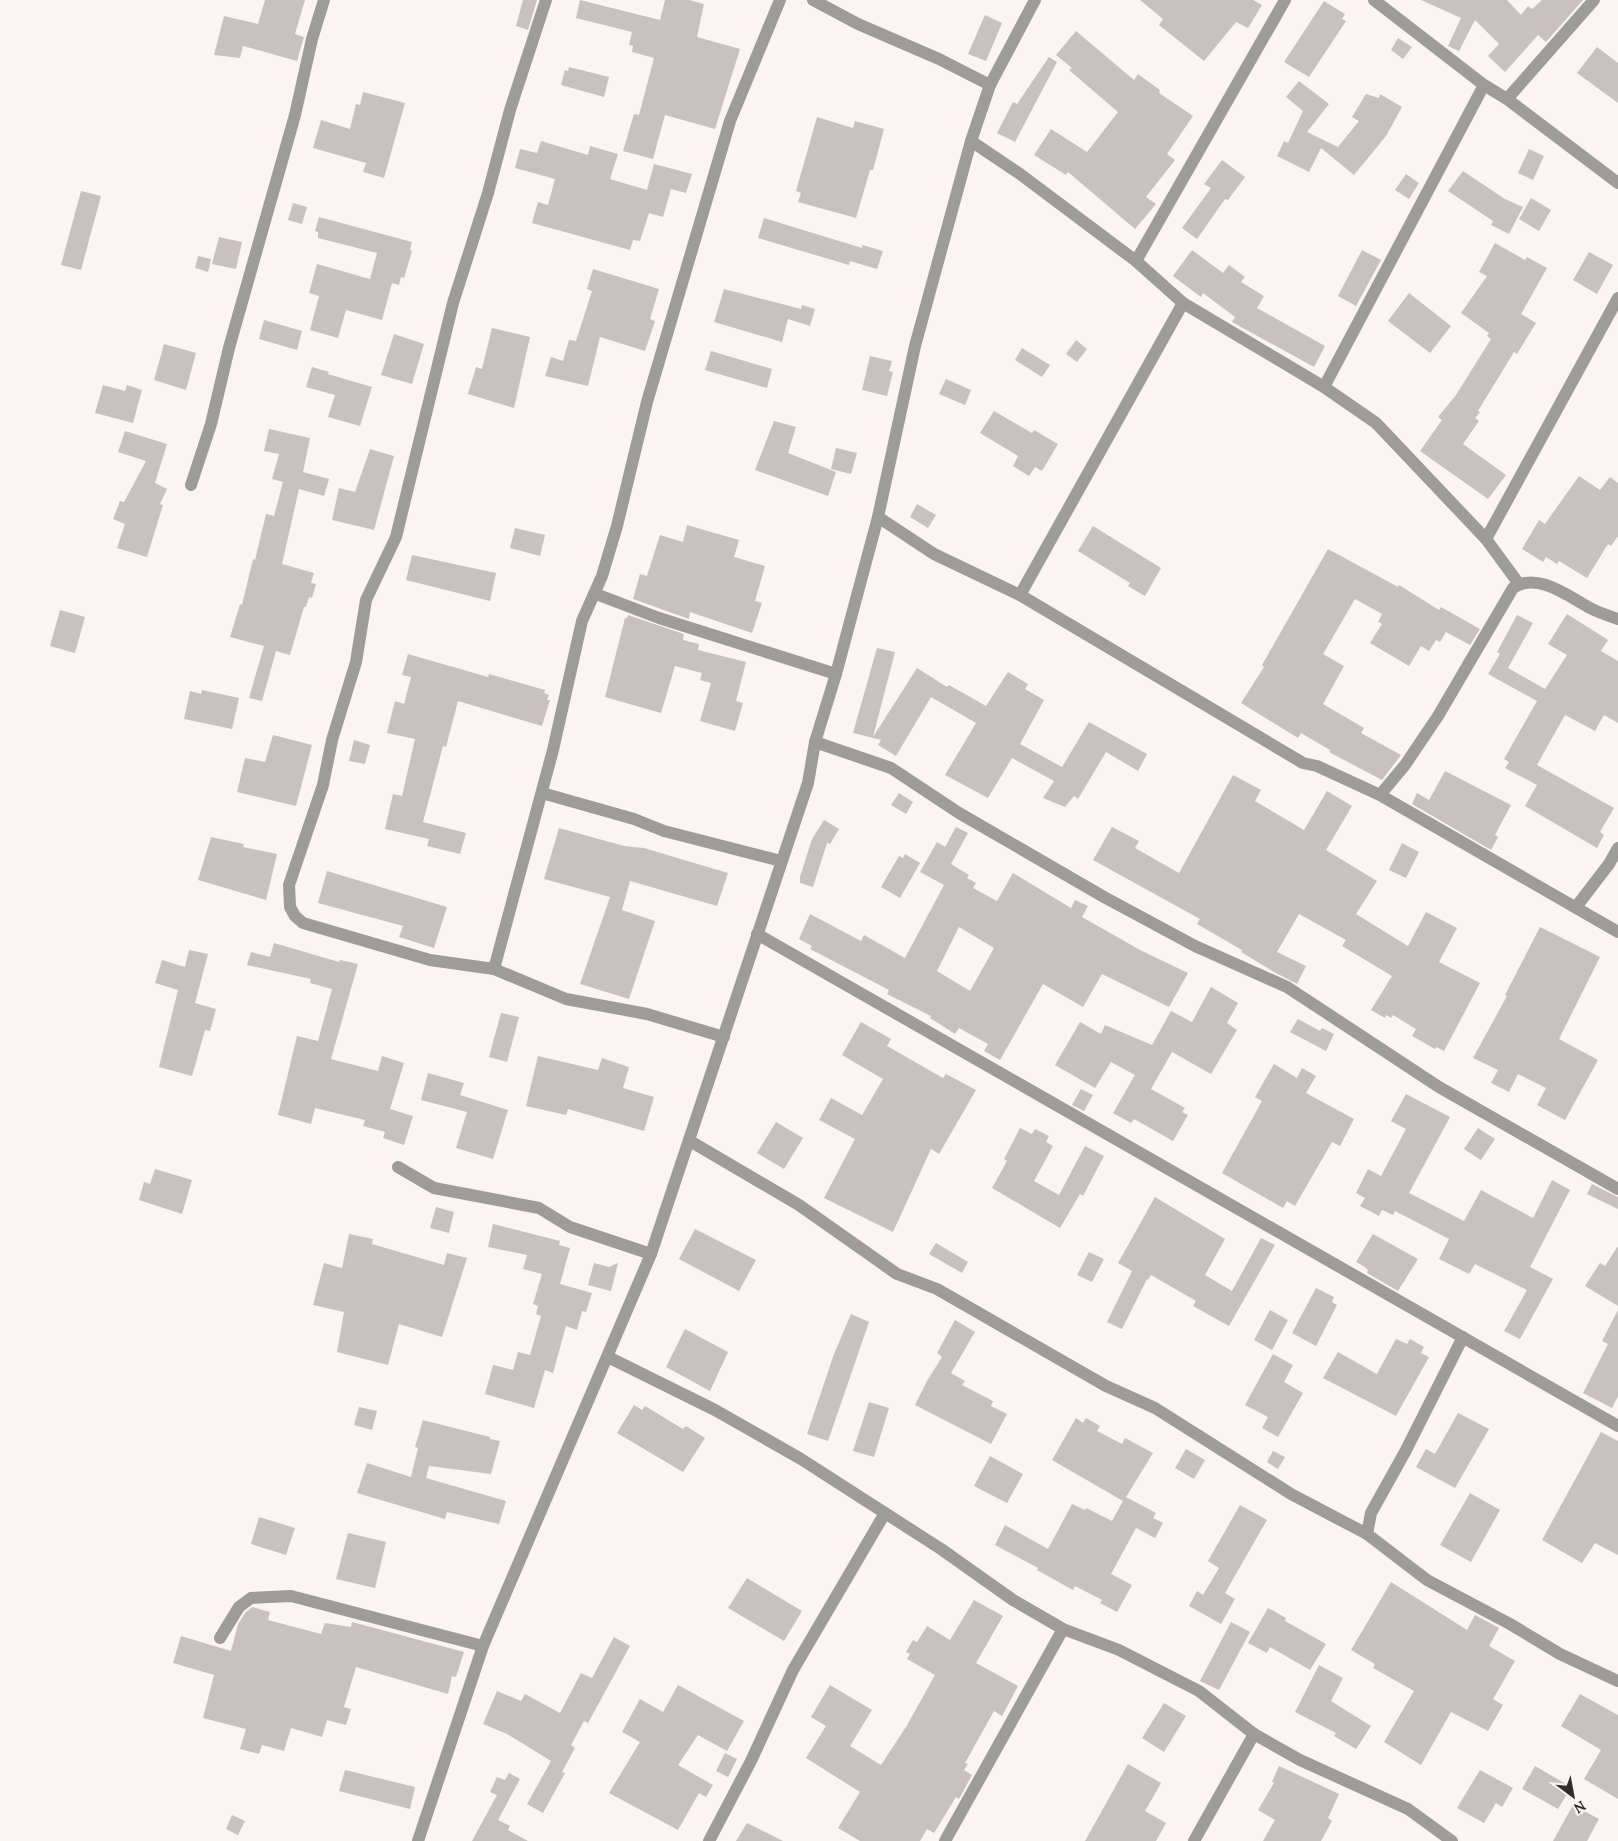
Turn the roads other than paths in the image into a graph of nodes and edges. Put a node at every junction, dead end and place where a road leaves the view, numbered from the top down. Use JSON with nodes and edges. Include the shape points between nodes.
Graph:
{"nodes":[{"id":1,"x":324,"y":0,"type":"edge"},
{"id":2,"x":546,"y":0,"type":"edge"},
{"id":3,"x":780,"y":0,"type":"edge"},
{"id":4,"x":813,"y":0,"type":"edge"},
{"id":5,"x":1034,"y":0,"type":"edge"},
{"id":6,"x":1285,"y":0,"type":"edge"},
{"id":7,"x":1374,"y":0,"type":"edge"},
{"id":8,"x":1594,"y":0,"type":"edge"},
{"id":9,"x":990,"y":85,"type":"junction"},
{"id":10,"x":1484,"y":85,"type":"junction"},
{"id":11,"x":1507,"y":99,"type":"junction"},
{"id":12,"x":971,"y":141,"type":"junction"},
{"id":13,"x":1618,"y":184,"type":"edge"},
{"id":14,"x":1136,"y":261,"type":"junction"},
{"id":15,"x":1618,"y":298,"type":"edge"},
{"id":16,"x":1183,"y":303,"type":"junction"},
{"id":17,"x":1324,"y":387,"type":"junction"},
{"id":18,"x":191,"y":485,"type":"dead end"},
{"id":19,"x":878,"y":517,"type":"junction"},
{"id":20,"x":1486,"y":539,"type":"junction"},
{"id":21,"x":1519,"y":584,"type":"junction"},
{"id":22,"x":596,"y":594,"type":"junction"},
{"id":23,"x":1020,"y":595,"type":"junction"},
{"id":24,"x":1618,"y":619,"type":"edge"},
{"id":25,"x":836,"y":674,"type":"junction"},
{"id":26,"x":815,"y":742,"type":"junction"},
{"id":27,"x":542,"y":793,"type":"junction"},
{"id":28,"x":1380,"y":795,"type":"junction"},
{"id":29,"x":1618,"y":848,"type":"edge"},
{"id":30,"x":781,"y":861,"type":"junction"},
{"id":31,"x":1576,"y":907,"type":"junction"},
{"id":32,"x":1618,"y":932,"type":"edge"},
{"id":33,"x":757,"y":934,"type":"junction"},
{"id":34,"x":494,"y":969,"type":"junction"},
{"id":35,"x":724,"y":1037,"type":"junction"},
{"id":36,"x":690,"y":1141,"type":"junction"},
{"id":37,"x":398,"y":1167,"type":"dead end"},
{"id":38,"x":1618,"y":1189,"type":"edge"},
{"id":39,"x":651,"y":1254,"type":"junction"},
{"id":40,"x":1463,"y":1337,"type":"junction"},
{"id":41,"x":608,"y":1357,"type":"junction"},
{"id":42,"x":1618,"y":1426,"type":"edge"},
{"id":43,"x":885,"y":1513,"type":"junction"},
{"id":44,"x":1371,"y":1513,"type":"junction"},
{"id":45,"x":1347,"y":1523,"type":"junction"},
{"id":46,"x":1367,"y":1534,"type":"junction"},
{"id":47,"x":1062,"y":1629,"type":"junction"},
{"id":48,"x":220,"y":1638,"type":"dead end"},
{"id":49,"x":484,"y":1646,"type":"junction"},
{"id":50,"x":1618,"y":1681,"type":"edge"},
{"id":51,"x":1254,"y":1734,"type":"junction"},
{"id":52,"x":1447,"y":1840,"type":"edge"},
{"id":53,"x":418,"y":1841,"type":"edge"},
{"id":54,"x":709,"y":1841,"type":"edge"},
{"id":55,"x":946,"y":1841,"type":"edge"},
{"id":56,"x":1194,"y":1841,"type":"edge"}],
"edges":[{"from":1,"to":18,"type":"street","via":[[211,424]]},
{"from":2,"to":34,"type":"street","via":[[453,304],[396,537],[366,600],[356,662],[332,740],[323,785],[288,892],[290,907],[303,923],[430,960]]},
{"from":3,"to":22,"type":"street","via":[[730,121],[647,402],[617,526]]},
{"from":4,"to":9,"type":"street"},
{"from":5,"to":9,"type":"street"},
{"from":6,"to":14,"type":"street"},
{"from":7,"to":10,"type":"street"},
{"from":8,"to":11,"type":"street"},
{"from":9,"to":12,"type":"street"},
{"from":10,"to":11,"type":"street"},
{"from":10,"to":17,"type":"street"},
{"from":11,"to":13,"type":"street"},
{"from":12,"to":14,"type":"street"},
{"from":12,"to":19,"type":"street","via":[[915,346]]},
{"from":14,"to":16,"type":"street"},
{"from":15,"to":20,"type":"street"},
{"from":16,"to":17,"type":"street"},
{"from":16,"to":23,"type":"street"},
{"from":17,"to":20,"type":"street","via":[[1376,423]]},
{"from":19,"to":23,"type":"street","via":[[934,554]]},
{"from":19,"to":25,"type":"street"},
{"from":20,"to":21,"type":"street"},
{"from":21,"to":24,"type":"street","via":[[1526,581],[1549,585],[1595,611]]},
{"from":21,"to":28,"type":"street","via":[[1507,594],[1478,650],[1416,749]]},
{"from":22,"to":25,"type":"street","via":[[659,618]]},
{"from":22,"to":27,"type":"street","via":[[582,621]]},
{"from":23,"to":28,"type":"street","via":[[1303,763],[1317,766]]},
{"from":25,"to":26,"type":"street"},
{"from":26,"to":30,"type":"street","via":[[808,783]]},
{"from":26,"to":38,"type":"street","via":[[891,768],[959,813],[1104,897],[1194,946],[1287,987],[1439,1087]]},
{"from":27,"to":30,"type":"street","via":[[634,819],[664,831]]},
{"from":27,"to":34,"type":"street"},
{"from":28,"to":31,"type":"street"},
{"from":29,"to":31,"type":"street"},
{"from":30,"to":33,"type":"street"},
{"from":31,"to":32,"type":"street"},
{"from":33,"to":35,"type":"street"},
{"from":33,"to":40,"type":"street"},
{"from":34,"to":35,"type":"street","via":[[566,999],[646,1014]]},
{"from":35,"to":36,"type":"street"},
{"from":36,"to":39,"type":"street"},
{"from":36,"to":45,"type":"street","via":[[799,1205],[897,1274],[938,1288],[1106,1386],[1154,1408],[1291,1494]]},
{"from":37,"to":39,"type":"street","via":[[434,1188],[538,1208],[570,1227]]},
{"from":39,"to":41,"type":"street"},
{"from":40,"to":42,"type":"street"},
{"from":40,"to":44,"type":"street"},
{"from":41,"to":43,"type":"street","via":[[715,1410],[801,1459]]},
{"from":41,"to":49,"type":"street"},
{"from":43,"to":47,"type":"street","via":[[1013,1600]]},
{"from":43,"to":54,"type":"street","via":[[793,1670]]},
{"from":44,"to":45,"type":"street"},
{"from":44,"to":46,"type":"street"},
{"from":45,"to":46,"type":"street"},
{"from":46,"to":50,"type":"street","via":[[1426,1580],[1553,1650]]},
{"from":47,"to":51,"type":"street","via":[[1119,1650],[1199,1691]]},
{"from":47,"to":55,"type":"street"},
{"from":48,"to":49,"type":"street","via":[[239,1607],[251,1598],[291,1596]]},
{"from":49,"to":53,"type":"street"},
{"from":51,"to":52,"type":"street","via":[[1300,1760],[1408,1809]]},
{"from":51,"to":56,"type":"street"}]}
